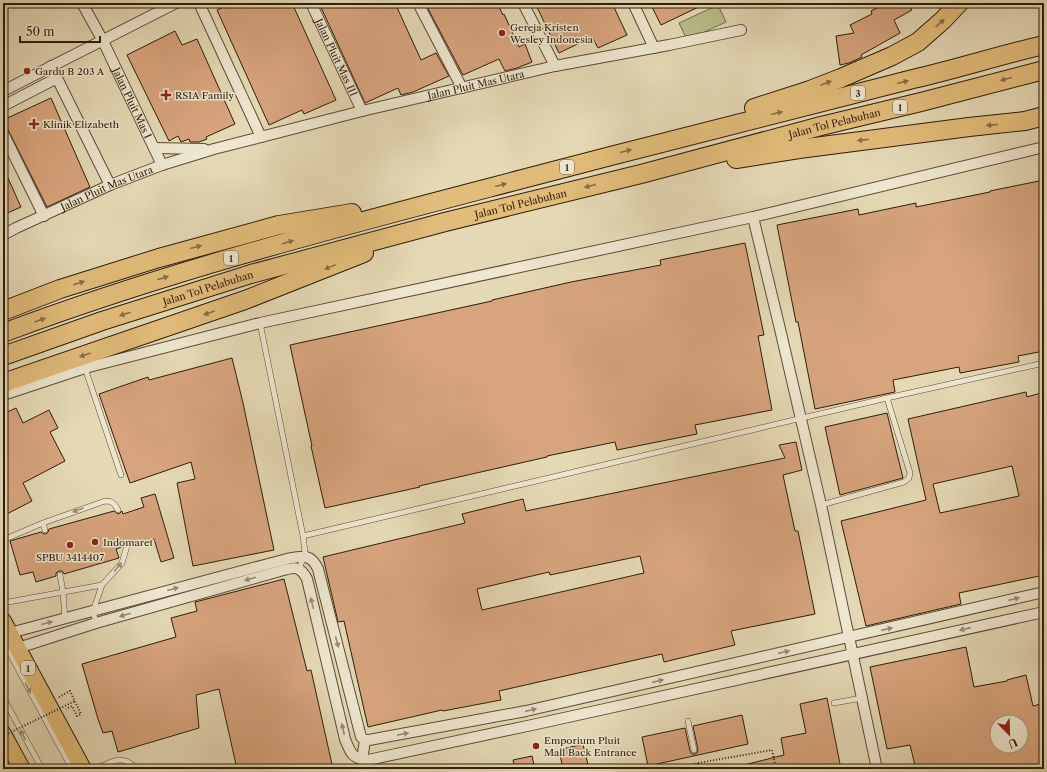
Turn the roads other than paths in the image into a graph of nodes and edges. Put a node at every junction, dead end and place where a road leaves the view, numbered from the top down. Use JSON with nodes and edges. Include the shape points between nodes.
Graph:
{"nodes":[{"id":1,"x":82,"y":3,"type":"edge"},
{"id":2,"x":176,"y":3,"type":"edge"},
{"id":3,"x":199,"y":3,"type":"edge"},
{"id":4,"x":311,"y":3,"type":"edge"},
{"id":5,"x":418,"y":3,"type":"edge"},
{"id":6,"x":523,"y":3,"type":"edge"},
{"id":7,"x":633,"y":3,"type":"edge"},
{"id":8,"x":959,"y":3,"type":"edge"},
{"id":9,"x":741,"y":30,"type":"dead end"},
{"id":10,"x":103,"y":41,"type":"junction"},
{"id":11,"x":1044,"y":45,"type":"edge"},
{"id":12,"x":654,"y":48,"type":"junction"},
{"id":13,"x":51,"y":66,"type":"junction"},
{"id":14,"x":555,"y":66,"type":"junction"},
{"id":15,"x":1044,"y":70,"type":"edge"},
{"id":16,"x":57,"y":78,"type":"junction"},
{"id":17,"x":462,"y":88,"type":"junction"},
{"id":18,"x":3,"y":91,"type":"edge"},
{"id":19,"x":3,"y":106,"type":"edge"},
{"id":20,"x":362,"y":111,"type":"junction"},
{"id":21,"x":1044,"y":116,"type":"edge"},
{"id":22,"x":3,"y":133,"type":"edge"},
{"id":23,"x":261,"y":137,"type":"junction"},
{"id":24,"x":671,"y":140,"type":"junction"},
{"id":25,"x":1044,"y":147,"type":"edge"},
{"id":26,"x":154,"y":148,"type":"junction"},
{"id":27,"x":214,"y":149,"type":"junction"},
{"id":28,"x":162,"y":165,"type":"junction"},
{"id":29,"x":641,"y":174,"type":"junction"},
{"id":30,"x":110,"y":185,"type":"junction"},
{"id":31,"x":463,"y":194,"type":"junction"},
{"id":32,"x":44,"y":216,"type":"junction"},
{"id":33,"x":753,"y":217,"type":"junction"},
{"id":34,"x":444,"y":222,"type":"junction"},
{"id":35,"x":3,"y":235,"type":"edge"},
{"id":36,"x":3,"y":311,"type":"edge"},
{"id":37,"x":260,"y":323,"type":"junction"},
{"id":38,"x":3,"y":333,"type":"edge"},
{"id":39,"x":3,"y":356,"type":"edge"},
{"id":40,"x":1044,"y":363,"type":"edge"},
{"id":41,"x":85,"y":368,"type":"junction"},
{"id":42,"x":3,"y":383,"type":"edge"},
{"id":43,"x":3,"y":395,"type":"edge"},
{"id":44,"x":887,"y":398,"type":"junction"},
{"id":45,"x":800,"y":419,"type":"junction"},
{"id":46,"x":121,"y":475,"type":"dead end"},
{"id":47,"x":820,"y":505,"type":"junction"},
{"id":48,"x":118,"y":510,"type":"dead end"},
{"id":49,"x":43,"y":523,"type":"junction"},
{"id":50,"x":45,"y":530,"type":"dead end"},
{"id":51,"x":303,"y":536,"type":"junction"},
{"id":52,"x":3,"y":540,"type":"edge"},
{"id":53,"x":128,"y":546,"type":"dead end"},
{"id":54,"x":304,"y":556,"type":"junction"},
{"id":55,"x":299,"y":569,"type":"junction"},
{"id":56,"x":60,"y":575,"type":"dead end"},
{"id":57,"x":102,"y":585,"type":"junction"},
{"id":58,"x":63,"y":592,"type":"junction"},
{"id":59,"x":1044,"y":592,"type":"edge"},
{"id":60,"x":3,"y":603,"type":"edge"},
{"id":61,"x":93,"y":611,"type":"junction"},
{"id":62,"x":1044,"y":612,"type":"edge"},
{"id":63,"x":65,"y":619,"type":"junction"},
{"id":64,"x":96,"y":623,"type":"junction"},
{"id":65,"x":5,"y":632,"type":"edge"},
{"id":66,"x":849,"y":637,"type":"junction"},
{"id":67,"x":18,"y":648,"type":"junction"},
{"id":68,"x":852,"y":655,"type":"junction"},
{"id":69,"x":3,"y":697,"type":"edge"},
{"id":70,"x":862,"y":698,"type":"junction"},
{"id":71,"x":834,"y":703,"type":"dead end"},
{"id":72,"x":688,"y":721,"type":"dead end"},
{"id":73,"x":3,"y":735,"type":"edge"},
{"id":74,"x":365,"y":740,"type":"junction"},
{"id":75,"x":694,"y":750,"type":"dead end"},
{"id":76,"x":362,"y":760,"type":"junction"},
{"id":77,"x":22,"y":769,"type":"edge"},
{"id":78,"x":42,"y":769,"type":"edge"},
{"id":79,"x":72,"y":769,"type":"edge"},
{"id":80,"x":83,"y":769,"type":"edge"},
{"id":81,"x":96,"y":769,"type":"edge"},
{"id":82,"x":136,"y":769,"type":"edge"},
{"id":83,"x":877,"y":769,"type":"edge"}],
"edges":[{"from":1,"to":10,"type":"street","name":"Jalan Pluit Mas I"},
{"from":2,"to":10,"type":"street"},
{"from":3,"to":23,"type":"street"},
{"from":4,"to":20,"type":"street","name":"Jalan Pluit Mas III"},
{"from":5,"to":17,"type":"street"},
{"from":6,"to":14,"type":"street"},
{"from":7,"to":12,"type":"street"},
{"from":24,"to":8,"type":"highway","one_way":true,"via":[[765,103],[810,90],[892,56],[918,42]]},
{"from":9,"to":12,"type":"street","name":"Jalan Pluit Mas Utara"},
{"from":10,"to":13,"type":"street"},
{"from":10,"to":26,"type":"street","name":"Jalan Pluit Mas I"},
{"from":24,"to":11,"type":"highway","number":"3","one_way":true},
{"from":12,"to":14,"type":"street","name":"Jalan Pluit Mas Utara"},
{"from":13,"to":16,"type":"street"},
{"from":13,"to":18,"type":"street"},
{"from":14,"to":17,"type":"street","name":"Jalan Pluit Mas Utara"},
{"from":15,"to":29,"type":"highway","name":"Jalan Tol Pelabuhan","number":"1","one_way":true},
{"from":16,"to":19,"type":"street"},
{"from":16,"to":30,"type":"street"},
{"from":17,"to":20,"type":"street","name":"Jalan Pluit Mas Utara"},
{"from":20,"to":23,"type":"street","name":"Jalan Pluit Mas Utara"},
{"from":21,"to":29,"type":"highway","one_way":true,"via":[[1025,121],[799,149]]},
{"from":22,"to":32,"type":"street"},
{"from":23,"to":27,"type":"street","name":"Jalan Pluit Mas Utara"},
{"from":31,"to":24,"type":"highway","name":"Jalan Tol Pelabuhan","number":"1","one_way":true},
{"from":25,"to":33,"type":"street"},
{"from":26,"to":27,"type":"street","name":"Jalan Pluit Mas Utara"},
{"from":26,"to":28,"type":"street","name":"Jalan Pluit Mas I"},
{"from":27,"to":28,"type":"street","name":"Jalan Pluit Mas Utara"},
{"from":28,"to":30,"type":"street","name":"Jalan Pluit Mas Utara"},
{"from":29,"to":34,"type":"highway","name":"Jalan Tol Pelabuhan","number":"1","one_way":true},
{"from":30,"to":32,"type":"street","name":"Jalan Pluit Mas Utara"},
{"from":36,"to":31,"type":"highway","one_way":true,"via":[[60,289],[159,258],[279,226]]},
{"from":38,"to":31,"type":"highway","name":"Jalan Tol Pelabuhan","number":"1","one_way":true,"via":[[171,275]]},
{"from":32,"to":35,"type":"street","name":"Jalan Pluit Mas Utara"},
{"from":33,"to":37,"type":"street"},
{"from":33,"to":45,"type":"street"},
{"from":34,"to":39,"type":"highway","name":"Jalan Tol Pelabuhan","number":"1","one_way":true,"via":[[251,274],[102,321]]},
{"from":34,"to":42,"type":"highway","one_way":true,"via":[[246,300]]},
{"from":37,"to":41,"type":"street"},
{"from":37,"to":51,"type":"lane"},
{"from":40,"to":44,"type":"lane"},
{"from":41,"to":43,"type":"street"},
{"from":41,"to":46,"type":"lane"},
{"from":44,"to":45,"type":"lane"},
{"from":44,"to":47,"type":"lane","via":[[910,473],[909,478],[904,482]]},
{"from":45,"to":47,"type":"street"},
{"from":45,"to":51,"type":"lane"},
{"from":47,"to":66,"type":"street"},
{"from":48,"to":49,"type":"lane","one_way":true,"via":[[115,504],[104,501]]},
{"from":49,"to":50,"type":"lane"},
{"from":49,"to":52,"type":"lane"},
{"from":51,"to":54,"type":"lane"},
{"from":57,"to":53,"type":"lane","one_way":true,"via":[[122,564]]},
{"from":54,"to":55,"type":"lane"},
{"from":61,"to":54,"type":"street","one_way":true},
{"from":54,"to":74,"type":"street","one_way":true,"via":[[313,560],[318,569],[361,737]]},
{"from":55,"to":64,"type":"street","one_way":true,"via":[[280,570]]},
{"from":76,"to":55,"type":"street","one_way":true,"via":[[349,751],[345,739],[307,579]]},
{"from":56,"to":58,"type":"lane"},
{"from":57,"to":58,"type":"lane"},
{"from":57,"to":61,"type":"lane"},
{"from":58,"to":60,"type":"lane"},
{"from":58,"to":63,"type":"lane"},
{"from":66,"to":59,"type":"street","one_way":true},
{"from":61,"to":63,"type":"street"},
{"from":61,"to":64,"type":"lane"},
{"from":62,"to":68,"type":"street","one_way":true},
{"from":65,"to":63,"type":"street","one_way":true},
{"from":64,"to":67,"type":"street"},
{"from":65,"to":67,"type":"highway","number":"1"},
{"from":65,"to":79,"type":"lane","one_way":true},
{"from":66,"to":68,"type":"street"},
{"from":74,"to":66,"type":"street","one_way":true,"via":[[526,711]]},
{"from":67,"to":80,"type":"highway","number":"1"},
{"from":68,"to":70,"type":"street"},
{"from":68,"to":76,"type":"street"},
{"from":78,"to":69,"type":"lane","one_way":true},
{"from":70,"to":71,"type":"lane"},
{"from":70,"to":83,"type":"street"},
{"from":72,"to":75,"type":"lane"},
{"from":73,"to":77,"type":"highway","via":[[11,755]]},
{"from":74,"to":76,"type":"street"},
{"from":81,"to":82,"type":"lane","via":[[111,762],[125,760]]}]}
